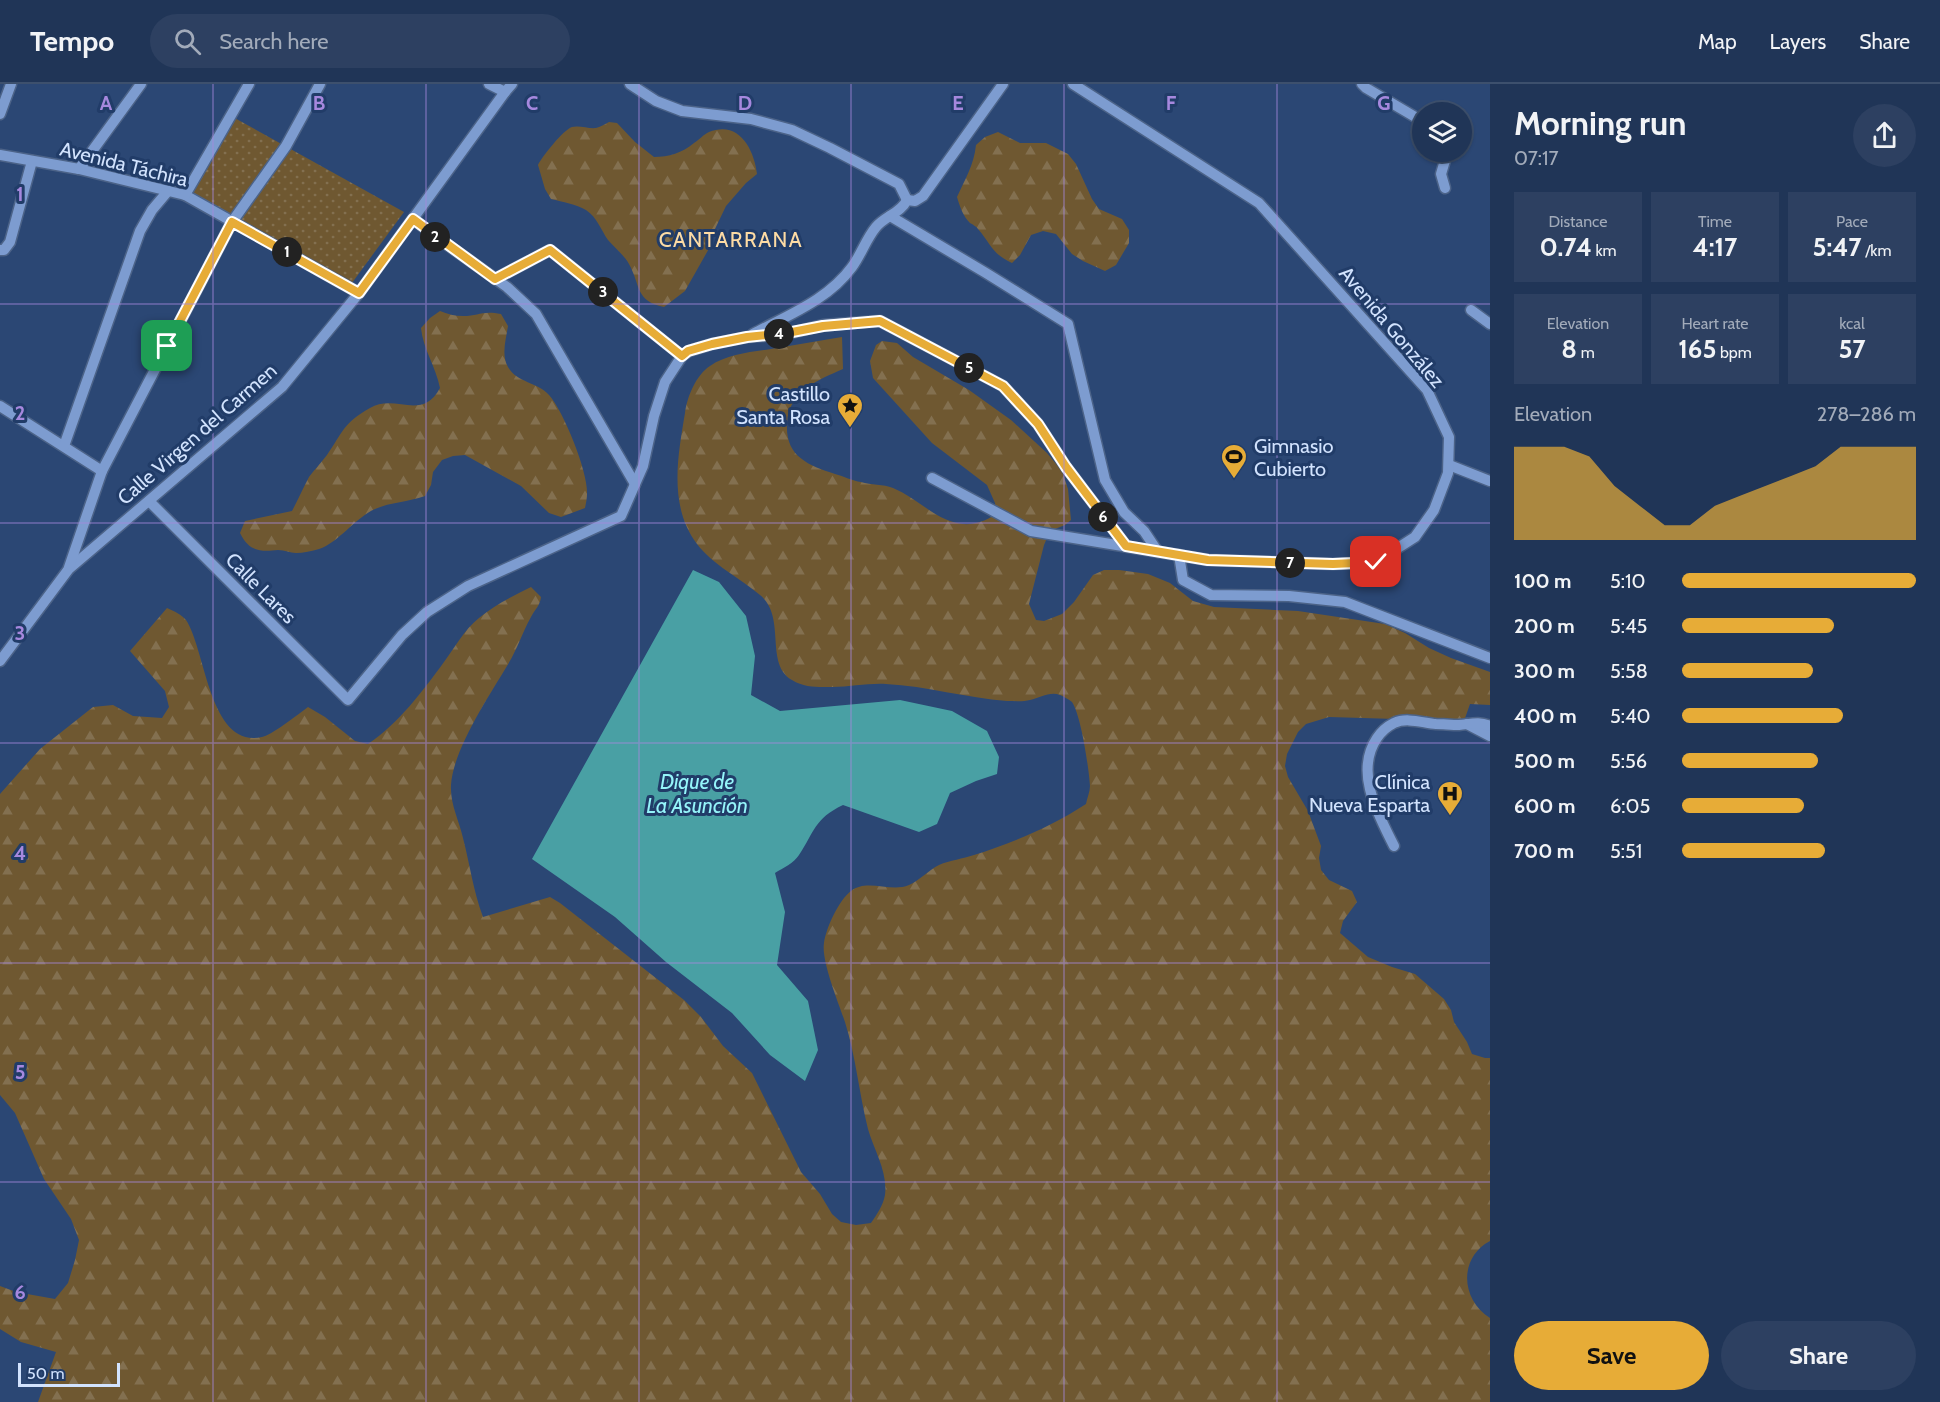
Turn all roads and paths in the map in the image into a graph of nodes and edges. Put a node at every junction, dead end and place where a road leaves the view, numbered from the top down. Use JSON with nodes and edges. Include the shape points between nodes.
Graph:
{"nodes":[{"id":1,"x":11,"y":84,"type":"edge"},
{"id":2,"x":141,"y":84,"type":"edge"},
{"id":3,"x":249,"y":84,"type":"edge"},
{"id":4,"x":321,"y":84,"type":"edge"},
{"id":5,"x":489,"y":84,"type":"edge"},
{"id":6,"x":630,"y":84,"type":"edge"},
{"id":7,"x":1003,"y":84,"type":"edge"},
{"id":8,"x":1073,"y":84,"type":"edge"},
{"id":9,"x":1362,"y":84,"type":"edge"},
{"id":10,"x":508,"y":88,"type":"edge"},
{"id":11,"x":0,"y":114,"type":"edge"},
{"id":12,"x":1412,"y":115,"type":"edge"},
{"id":13,"x":0,"y":154,"type":"edge"},
{"id":14,"x":32,"y":161,"type":"junction"},
{"id":15,"x":1445,"y":162,"type":"edge"},
{"id":16,"x":79,"y":168,"type":"junction"},
{"id":17,"x":1445,"y":188,"type":"dead end"},
{"id":18,"x":168,"y":191,"type":"junction"},
{"id":19,"x":184,"y":195,"type":"junction"},
{"id":20,"x":907,"y":200,"type":"junction"},
{"id":21,"x":890,"y":216,"type":"junction"},
{"id":22,"x":413,"y":219,"type":"junction"},
{"id":23,"x":232,"y":222,"type":"junction"},
{"id":24,"x":0,"y":250,"type":"edge"},
{"id":25,"x":495,"y":279,"type":"junction"},
{"id":26,"x":359,"y":293,"type":"junction"},
{"id":27,"x":1472,"y":310,"type":"dead end"},
{"id":28,"x":1490,"y":324,"type":"edge"},
{"id":29,"x":747,"y":337,"type":"junction"},
{"id":30,"x":682,"y":356,"type":"junction"},
{"id":31,"x":0,"y":406,"type":"edge"},
{"id":32,"x":64,"y":446,"type":"junction"},
{"id":33,"x":1449,"y":465,"type":"junction"},
{"id":34,"x":102,"y":471,"type":"junction"},
{"id":35,"x":932,"y":478,"type":"dead end"},
{"id":36,"x":1490,"y":481,"type":"edge"},
{"id":37,"x":635,"y":484,"type":"junction"},
{"id":38,"x":149,"y":501,"type":"junction"},
{"id":39,"x":1126,"y":546,"type":"junction"},
{"id":40,"x":1158,"y":552,"type":"junction"},
{"id":41,"x":1179,"y":555,"type":"junction"},
{"id":42,"x":68,"y":570,"type":"junction"},
{"id":43,"x":1490,"y":658,"type":"edge"},
{"id":44,"x":0,"y":660,"type":"edge"},
{"id":45,"x":1467,"y":724,"type":"junction"},
{"id":46,"x":1490,"y":726,"type":"edge"},
{"id":47,"x":1490,"y":736,"type":"edge"},
{"id":48,"x":1394,"y":846,"type":"dead end"}],
"edges":[{"from":1,"to":11,"type":"street"},
{"from":2,"to":16,"type":"street"},
{"from":3,"to":19,"type":"street"},
{"from":4,"to":23,"type":"street","via":[[286,146]]},
{"from":5,"to":10,"type":"street"},
{"from":6,"to":20,"type":"street","via":[[656,101],[682,111],[751,119],[792,130],[899,184]]},
{"from":7,"to":20,"type":"street","via":[[923,196]]},
{"from":8,"to":33,"type":"street","name":"Avenida González","via":[[1259,203],[1427,390],[1449,437]]},
{"from":9,"to":12,"type":"street"},
{"from":10,"to":22,"type":"street","name":"Calle Virgen del Carmen"},
{"from":13,"to":14,"type":"street","name":"Avenida Táchira"},
{"from":14,"to":16,"type":"street","name":"Avenida Táchira"},
{"from":14,"to":24,"type":"street","via":[[10,242]]},
{"from":15,"to":17,"type":"street","via":[[1441,174]]},
{"from":16,"to":18,"type":"street","name":"Avenida Táchira"},
{"from":18,"to":19,"type":"street","name":"Avenida Táchira"},
{"from":18,"to":32,"type":"street","via":[[140,231]]},
{"from":19,"to":23,"type":"street","name":"Avenida Táchira"},
{"from":20,"to":21,"type":"street"},
{"from":21,"to":29,"type":"street","via":[[876,226],[854,266],[838,285]]},
{"from":21,"to":40,"type":"street","via":[[1068,324],[1105,480],[1124,512]]},
{"from":22,"to":25,"type":"street"},
{"from":22,"to":26,"type":"street","name":"Calle Virgen del Carmen"},
{"from":23,"to":26,"type":"street","name":"Avenida Táchira"},
{"from":23,"to":34,"type":"street"},
{"from":25,"to":30,"type":"street","via":[[550,250]]},
{"from":25,"to":37,"type":"street","via":[[536,314]]},
{"from":26,"to":38,"type":"street","name":"Calle Virgen del Carmen","via":[[282,387]]},
{"from":27,"to":28,"type":"street"},
{"from":29,"to":30,"type":"street","via":[[688,351]]},
{"from":29,"to":39,"type":"street","via":[[880,321],[1003,386],[1038,424]]},
{"from":30,"to":37,"type":"street","via":[[665,382]]},
{"from":31,"to":32,"type":"street"},
{"from":32,"to":34,"type":"street"},
{"from":33,"to":36,"type":"street"},
{"from":33,"to":41,"type":"street","name":"Avenida González","via":[[1434,510],[1415,537],[1376,562],[1208,560]]},
{"from":34,"to":42,"type":"street"},
{"from":35,"to":39,"type":"street","name":"Avenida González","via":[[1031,531]]},
{"from":37,"to":38,"type":"street","name":"Calle Lares","via":[[621,516],[468,586],[427,612],[402,635],[348,700]]},
{"from":38,"to":42,"type":"street","name":"Calle Virgen del Carmen"},
{"from":39,"to":40,"type":"street","name":"Avenida González"},
{"from":40,"to":41,"type":"street","name":"Avenida González"},
{"from":41,"to":43,"type":"street","via":[[1183,580],[1210,595],[1289,596],[1345,602]]},
{"from":42,"to":44,"type":"street"},
{"from":45,"to":46,"type":"street","via":[[1480,722]]},
{"from":45,"to":47,"type":"street"},
{"from":45,"to":48,"type":"street","via":[[1395,722],[1373,744],[1368,760],[1369,787]]}]}
